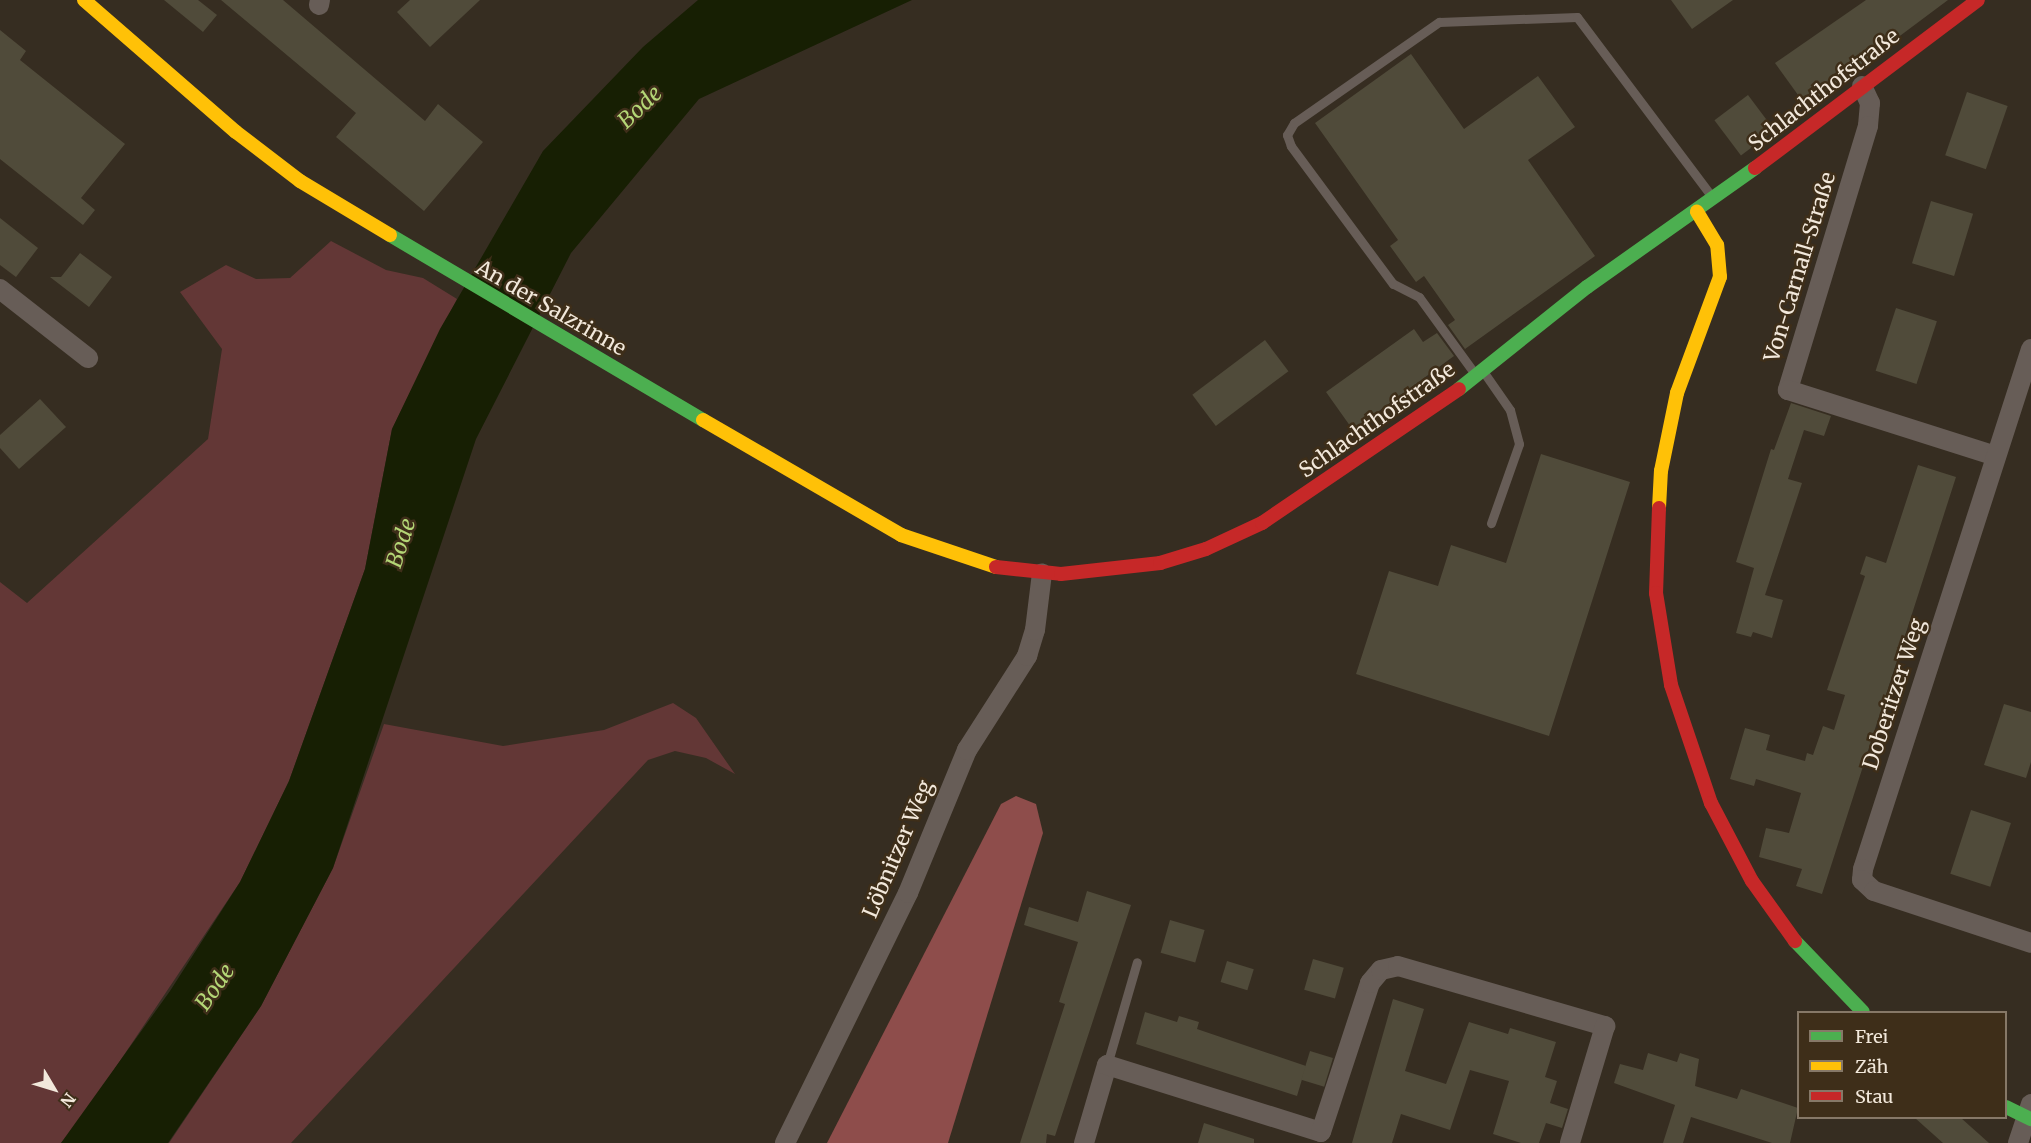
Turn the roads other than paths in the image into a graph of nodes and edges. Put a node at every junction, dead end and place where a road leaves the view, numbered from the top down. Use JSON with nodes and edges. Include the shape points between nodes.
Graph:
{"nodes":[{"id":1,"x":84,"y":0,"type":"edge"},
{"id":2,"x":1976,"y":0,"type":"edge"},
{"id":3,"x":1862,"y":86,"type":"junction"},
{"id":4,"x":1715,"y":200,"type":"junction"},
{"id":5,"x":1697,"y":213,"type":"junction"},
{"id":6,"x":0,"y":288,"type":"edge"},
{"id":7,"x":2031,"y":349,"type":"edge"},
{"id":8,"x":88,"y":358,"type":"dead end"},
{"id":9,"x":1480,"y":374,"type":"junction"},
{"id":10,"x":1996,"y":456,"type":"junction"},
{"id":11,"x":1491,"y":523,"type":"dead end"},
{"id":12,"x":1042,"y":573,"type":"junction"},
{"id":13,"x":2031,"y":944,"type":"edge"},
{"id":14,"x":1137,"y":962,"type":"dead end"},
{"id":15,"x":1862,"y":1011,"type":"edge"},
{"id":16,"x":1107,"y":1065,"type":"junction"},
{"id":17,"x":2007,"y":1107,"type":"edge"},
{"id":18,"x":2029,"y":1114,"type":"edge"},
{"id":19,"x":1320,"y":1138,"type":"edge"},
{"id":20,"x":785,"y":1143,"type":"edge"},
{"id":21,"x":1084,"y":1143,"type":"edge"},
{"id":22,"x":1570,"y":1143,"type":"edge"},
{"id":23,"x":2018,"y":1143,"type":"edge"}],
"edges":[{"from":1,"to":12,"type":"street","name":"An der Salzrinne","via":[[236,132],[319,194],[432,262],[911,539],[995,567]]},
{"from":2,"to":3,"type":"street","name":"Schlachthofstraße"},
{"from":3,"to":4,"type":"street","name":"Schlachthofstraße"},
{"from":3,"to":10,"type":"street","name":"Von-Carnall-Straße","via":[[1870,104],[1868,126],[1788,390]]},
{"from":4,"to":5,"type":"street","name":"Schlachthofstraße"},
{"from":4,"to":9,"type":"lane","via":[[1577,17],[1439,22],[1294,123],[1287,135],[1291,146],[1393,284],[1419,297]]},
{"from":5,"to":9,"type":"street","name":"Schlachthofstraße","via":[[1587,287]]},
{"from":5,"to":15,"type":"street","via":[[1717,245],[1720,278],[1677,393],[1661,471],[1656,592],[1666,662],[1694,763],[1733,848],[1774,914],[1802,950]]},
{"from":6,"to":8,"type":"street"},
{"from":7,"to":10,"type":"street","name":"Doberitzer Weg"},
{"from":9,"to":11,"type":"lane","via":[[1510,410],[1519,444]]},
{"from":9,"to":12,"type":"street","name":"Schlachthofstraße","via":[[1292,504],[1236,537],[1188,556],[1138,567]]},
{"from":10,"to":13,"type":"street","name":"Doberitzer Weg","via":[[1863,869],[1863,880],[1874,891]]},
{"from":12,"to":20,"type":"street","name":"Löbnitzer Weg","via":[[1035,630],[1027,656],[967,750],[908,893]]},
{"from":14,"to":16,"type":"lane"},
{"from":16,"to":19,"type":"street"},
{"from":16,"to":21,"type":"street"},
{"from":17,"to":18,"type":"street"},
{"from":18,"to":23,"type":"street"},
{"from":19,"to":22,"type":"street","via":[[1370,983],[1381,970],[1398,966],[1605,1026]]}]}
